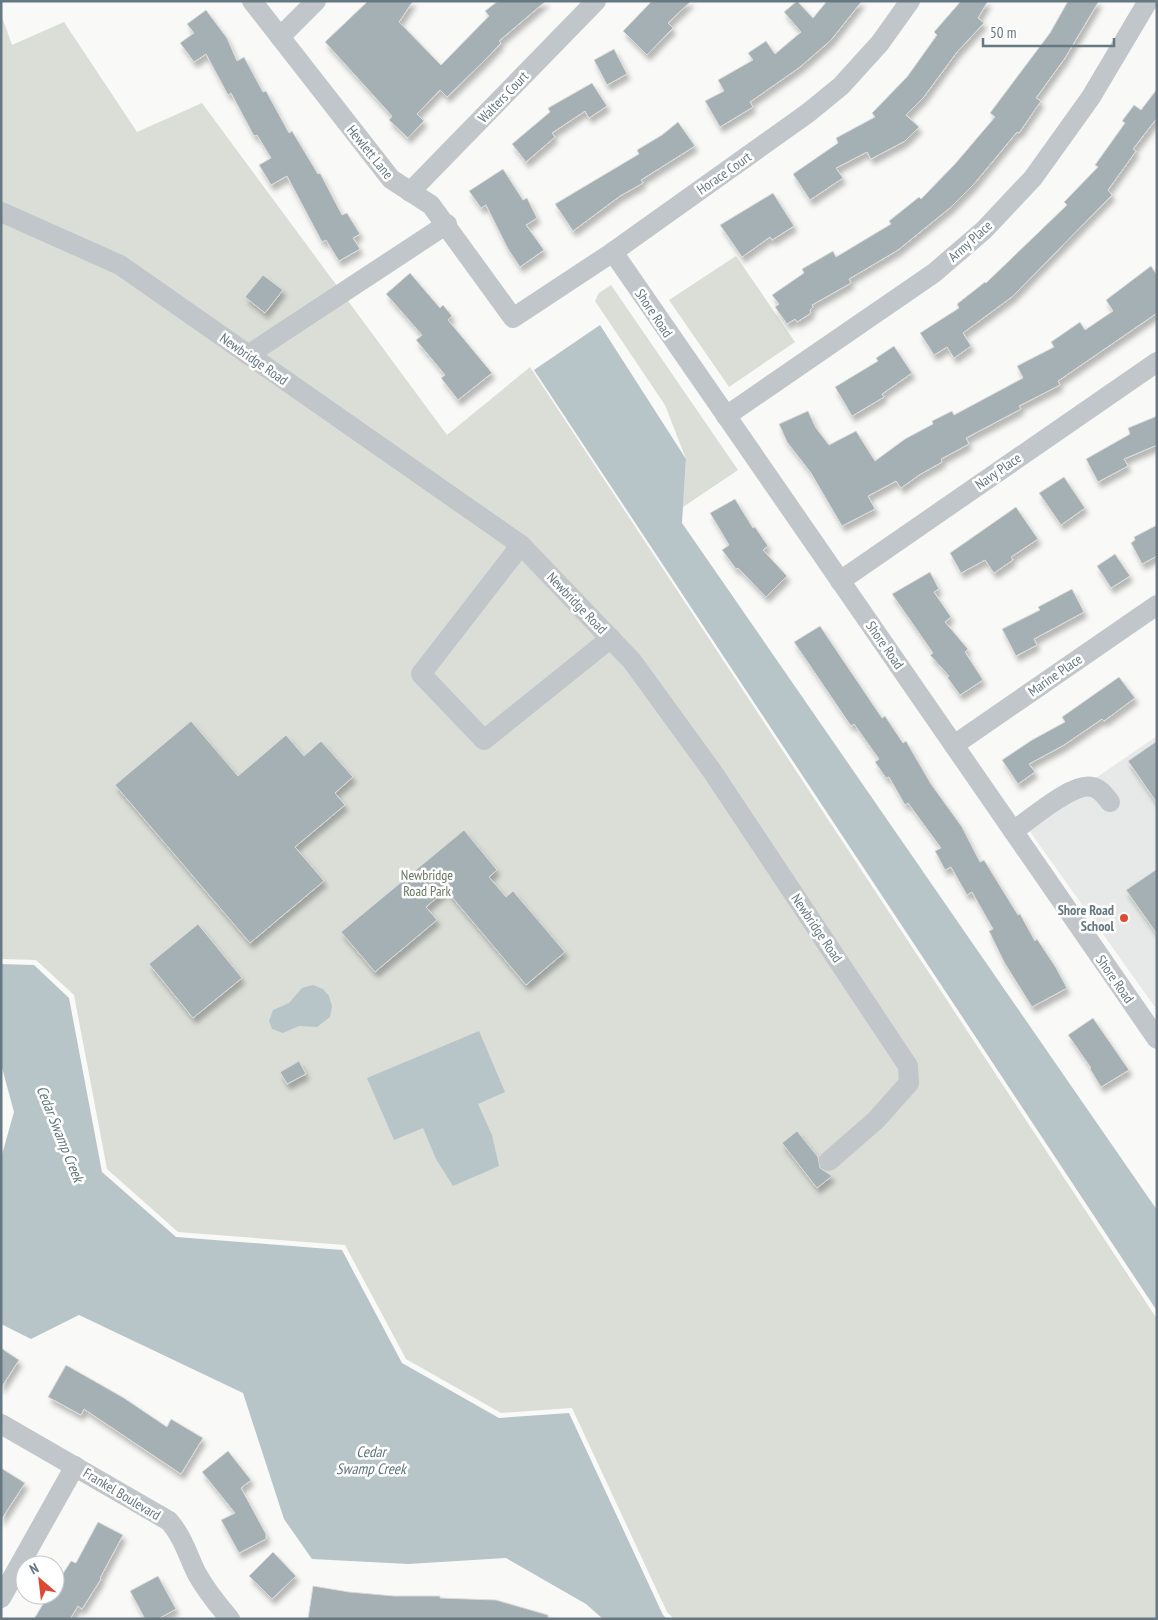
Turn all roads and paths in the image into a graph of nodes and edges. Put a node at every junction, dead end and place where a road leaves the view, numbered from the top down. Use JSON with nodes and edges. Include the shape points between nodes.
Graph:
{"nodes":[{"id":1,"x":252,"y":1,"type":"edge"},
{"id":2,"x":316,"y":1,"type":"edge"},
{"id":3,"x":596,"y":1,"type":"edge"},
{"id":4,"x":910,"y":1,"type":"edge"},
{"id":5,"x":1148,"y":1,"type":"edge"},
{"id":6,"x":280,"y":37,"type":"junction"},
{"id":7,"x":410,"y":192,"type":"junction"},
{"id":8,"x":1,"y":212,"type":"edge"},
{"id":9,"x":446,"y":224,"type":"junction"},
{"id":10,"x":613,"y":252,"type":"junction"},
{"id":11,"x":513,"y":318,"type":"joint"},
{"id":12,"x":248,"y":355,"type":"junction"},
{"id":13,"x":1157,"y":362,"type":"edge"},
{"id":14,"x":726,"y":416,"type":"junction"},
{"id":15,"x":521,"y":545,"type":"junction"},
{"id":16,"x":840,"y":581,"type":"junction"},
{"id":17,"x":1157,"y":605,"type":"edge"},
{"id":18,"x":611,"y":638,"type":"junction"},
{"id":19,"x":954,"y":745,"type":"junction"},
{"id":20,"x":1110,"y":802,"type":"dead end"},
{"id":21,"x":1013,"y":831,"type":"junction"},
{"id":22,"x":1157,"y":1039,"type":"edge"},
{"id":23,"x":829,"y":1160,"type":"dead end"},
{"id":24,"x":1,"y":1424,"type":"edge"},
{"id":25,"x":75,"y":1466,"type":"junction"},
{"id":26,"x":1,"y":1598,"type":"edge"},
{"id":27,"x":230,"y":1619,"type":"edge"}],
"edges":[{"from":1,"to":6,"type":"street","name":"Hewlett Lane"},
{"from":2,"to":6,"type":"street"},
{"from":3,"to":7,"type":"street","name":"Walters Court"},
{"from":4,"to":10,"type":"street","name":"Horace Court","via":[[880,44],[841,86]]},
{"from":5,"to":14,"type":"street","name":"Army Place","via":[[1091,97],[1033,178],[984,230],[934,273]]},
{"from":6,"to":7,"type":"street","name":"Hewlett Lane","via":[[391,179]]},
{"from":7,"to":9,"type":"street","name":"Hewlett Lane","via":[[431,205]]},
{"from":8,"to":12,"type":"street","name":"Newbridge Road","via":[[120,265]]},
{"from":9,"to":11,"type":"street","name":"Hewlett Lane"},
{"from":9,"to":12,"type":"street"},
{"from":10,"to":11,"type":"street","name":"Horace Court"},
{"from":10,"to":14,"type":"street","name":"Shore Road"},
{"from":12,"to":15,"type":"street","name":"Newbridge Road"},
{"from":13,"to":16,"type":"street","name":"Navy Place"},
{"from":14,"to":16,"type":"street","name":"Shore Road"},
{"from":15,"to":18,"type":"street","name":"Newbridge Road"},
{"from":15,"to":18,"type":"street","via":[[422,674],[484,740]]},
{"from":16,"to":19,"type":"street","name":"Shore Road"},
{"from":17,"to":19,"type":"street","name":"Marine Place"},
{"from":18,"to":23,"type":"street","name":"Newbridge Road","via":[[632,661],[712,771],[908,1066],[909,1083],[876,1120]]},
{"from":19,"to":21,"type":"street","name":"Shore Road"},
{"from":20,"to":21,"type":"street","via":[[1092,786],[1077,788]]},
{"from":21,"to":22,"type":"street","name":"Shore Road"},
{"from":24,"to":25,"type":"street","name":"Frankel Boulevard"},
{"from":25,"to":26,"type":"street"},
{"from":25,"to":27,"type":"street","name":"Frankel Boulevard","via":[[169,1522],[178,1531],[213,1600]]}]}
